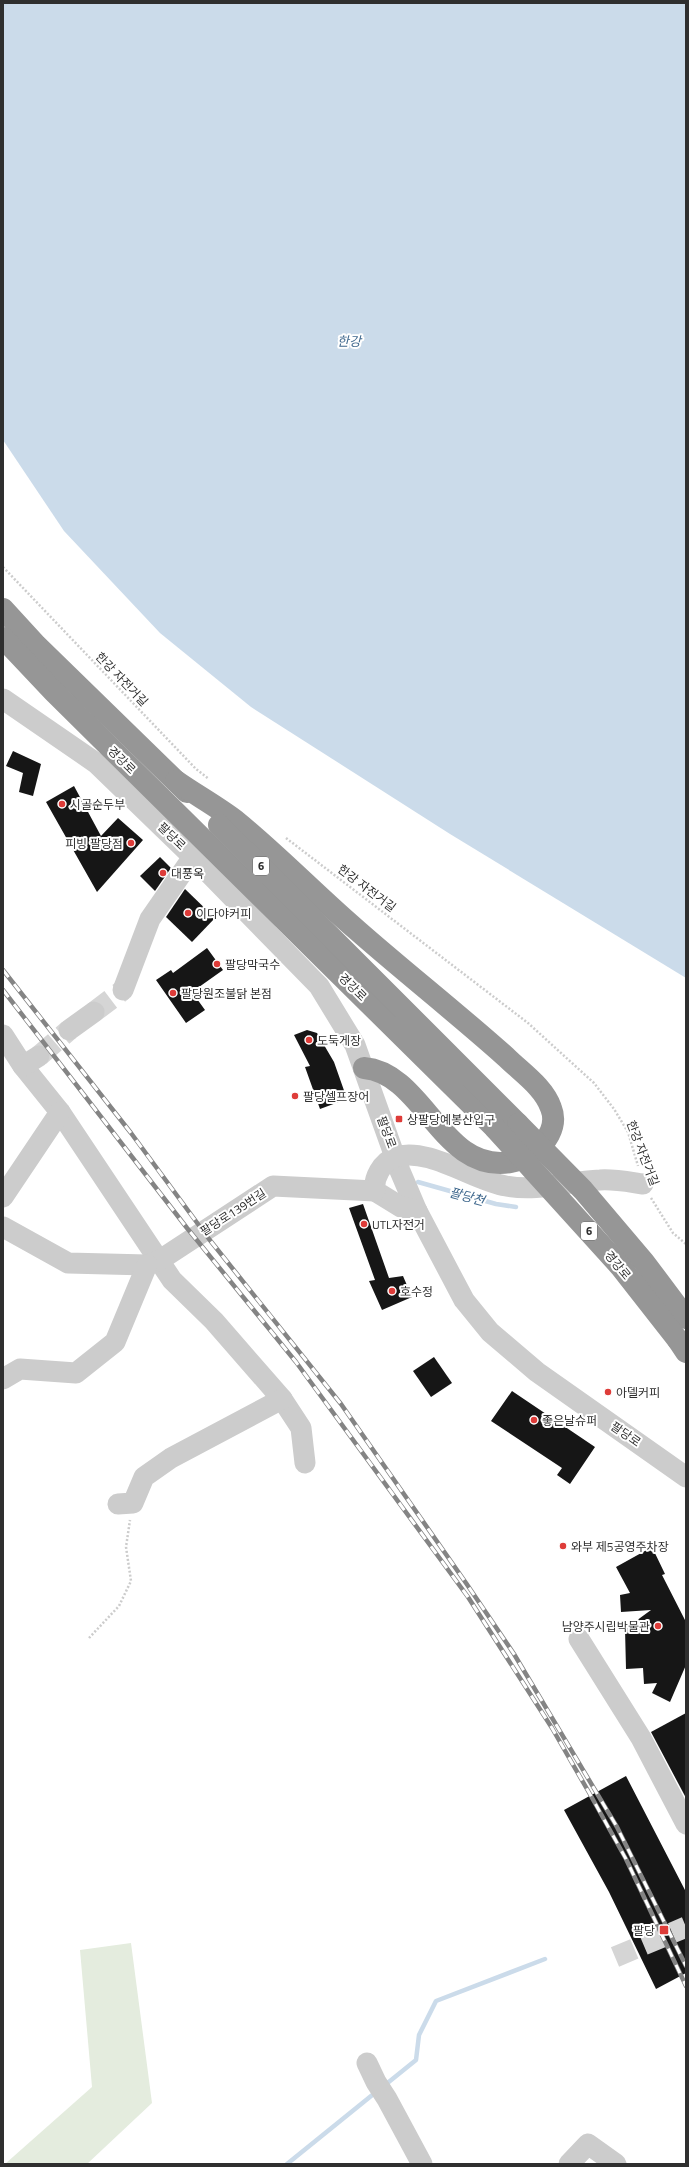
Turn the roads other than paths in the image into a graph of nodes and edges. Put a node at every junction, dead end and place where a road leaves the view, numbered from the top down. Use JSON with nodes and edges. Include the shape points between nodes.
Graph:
{"nodes":[{"id":1,"x":3,"y":608,"type":"edge"},
{"id":2,"x":3,"y":638,"type":"edge"},
{"id":3,"x":3,"y":699,"type":"edge"},
{"id":4,"x":176,"y":781,"type":"junction"},
{"id":5,"x":193,"y":857,"type":"junction"},
{"id":6,"x":123,"y":990,"type":"tunnel mouth"},
{"id":7,"x":94,"y":1012,"type":"tunnel mouth"},
{"id":8,"x":69,"y":1030,"type":"tunnel mouth"},
{"id":9,"x":3,"y":1035,"type":"edge"},
{"id":10,"x":364,"y":1068,"type":"junction"},
{"id":11,"x":60,"y":1112,"type":"junction"},
{"id":12,"x":398,"y":1164,"type":"junction"},
{"id":13,"x":643,"y":1184,"type":"road end"},
{"id":14,"x":375,"y":1191,"type":"junction"},
{"id":15,"x":3,"y":1197,"type":"edge"},
{"id":16,"x":414,"y":1204,"type":"junction"},
{"id":17,"x":3,"y":1227,"type":"edge"},
{"id":18,"x":154,"y":1262,"type":"junction"},
{"id":19,"x":686,"y":1318,"type":"edge"},
{"id":20,"x":682,"y":1346,"type":"edge"},
{"id":21,"x":3,"y":1379,"type":"edge"},
{"id":22,"x":282,"y":1399,"type":"junction"},
{"id":23,"x":304,"y":1463,"type":"dead end"},
{"id":24,"x":686,"y":1477,"type":"edge"},
{"id":25,"x":125,"y":1504,"type":"road end"},
{"id":26,"x":579,"y":1639,"type":"dead end"},
{"id":27,"x":686,"y":1824,"type":"edge"},
{"id":28,"x":367,"y":2063,"type":"dead end"},
{"id":29,"x":422,"y":2164,"type":"edge"},
{"id":30,"x":569,"y":2164,"type":"edge"},
{"id":31,"x":616,"y":2164,"type":"edge"}],
"edges":[{"from":1,"to":4,"type":"highway","name":"경강로","number":"6","via":[[36,645]]},
{"from":2,"to":20,"type":"highway","name":"경강로","number":"6","bridge":true,"via":[[54,692],[495,1128],[620,1266]]},
{"from":3,"to":5,"type":"street","name":"팔당로","via":[[96,763]]},
{"from":4,"to":10,"type":"highway","via":[[236,821],[358,932],[469,1024],[543,1093],[552,1109],[553,1124],[549,1135],[532,1154],[510,1162],[492,1162],[467,1154],[395,1080],[377,1069]]},
{"from":4,"to":19,"type":"highway","name":"경강로","number":"6","bridge":true,"via":[[583,1190],[644,1262]]},
{"from":5,"to":6,"type":"street","via":[[150,919]]},
{"from":5,"to":10,"type":"street","name":"팔당로","via":[[319,986],[355,1045]]},
{"from":7,"to":8,"type":"street"},
{"from":9,"to":11,"type":"street","via":[[31,1061]]},
{"from":10,"to":12,"type":"street","name":"팔당로"},
{"from":11,"to":15,"type":"street"},
{"from":11,"to":18,"type":"street"},
{"from":12,"to":13,"type":"street","via":[[428,1158],[484,1180],[528,1189],[600,1180]]},
{"from":12,"to":14,"type":"street","via":[[382,1168],[376,1176]]},
{"from":12,"to":16,"type":"street","name":"팔당로"},
{"from":14,"to":16,"type":"street","via":[[401,1207]]},
{"from":14,"to":18,"type":"street","name":"팔당로139번길","via":[[273,1186]]},
{"from":16,"to":24,"type":"street","name":"팔당로","via":[[464,1300],[490,1332],[537,1372]]},
{"from":17,"to":18,"type":"street","via":[[68,1263]]},
{"from":18,"to":21,"type":"street","via":[[115,1342],[76,1373],[20,1369]]},
{"from":18,"to":22,"type":"street","via":[[214,1321]]},
{"from":22,"to":23,"type":"street","via":[[301,1428]]},
{"from":22,"to":25,"type":"street","via":[[171,1458],[144,1477]]},
{"from":26,"to":27,"type":"street","via":[[641,1738]]},
{"from":28,"to":29,"type":"street"},
{"from":30,"to":31,"type":"street","via":[[588,2144]]}]}
